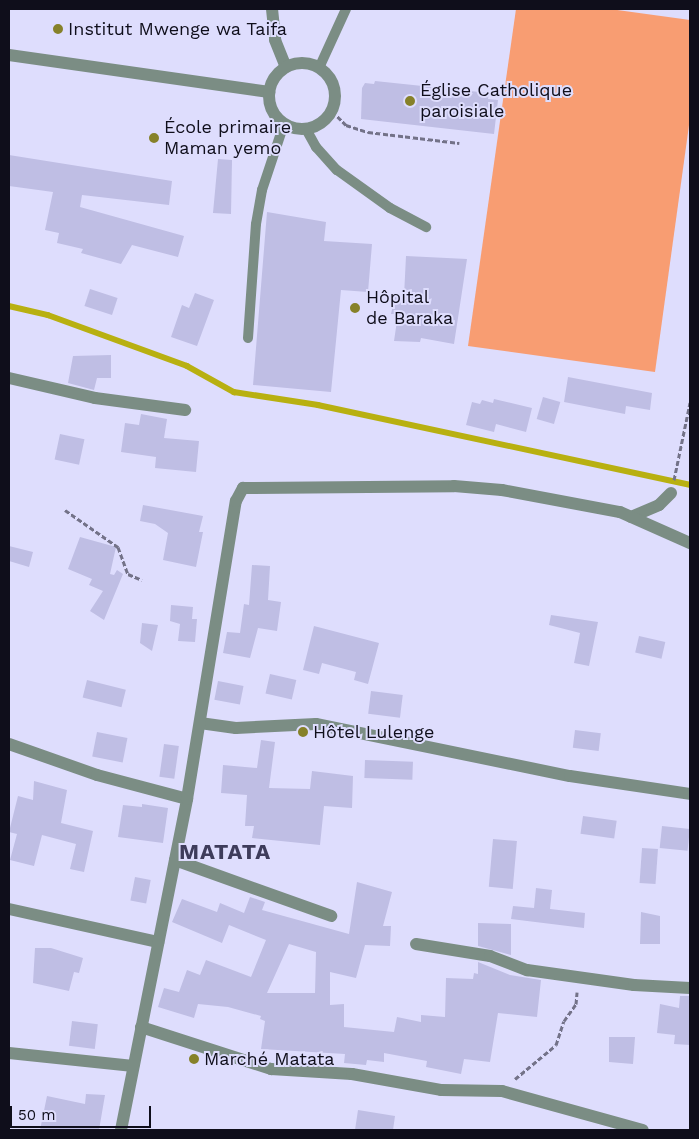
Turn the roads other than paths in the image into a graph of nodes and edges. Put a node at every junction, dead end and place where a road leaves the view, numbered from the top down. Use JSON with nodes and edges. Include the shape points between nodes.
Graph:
{"nodes":[{"id":1,"x":272,"y":9,"type":"edge"},
{"id":2,"x":346,"y":9,"type":"edge"},
{"id":3,"x":9,"y":55,"type":"edge"},
{"id":4,"x":286,"y":66,"type":"junction"},
{"id":5,"x":319,"y":68,"type":"junction"},
{"id":6,"x":269,"y":92,"type":"junction"},
{"id":7,"x":284,"y":124,"type":"junction"},
{"id":8,"x":306,"y":129,"type":"junction"},
{"id":9,"x":426,"y":227,"type":"dead end"},
{"id":10,"x":248,"y":338,"type":"dead end"},
{"id":11,"x":9,"y":378,"type":"edge"},
{"id":12,"x":185,"y":410,"type":"dead end"},
{"id":13,"x":671,"y":493,"type":"road end"},
{"id":14,"x":632,"y":517,"type":"junction"},
{"id":15,"x":690,"y":543,"type":"edge"},
{"id":16,"x":200,"y":723,"type":"junction"},
{"id":17,"x":9,"y":744,"type":"edge"},
{"id":18,"x":690,"y":794,"type":"edge"},
{"id":19,"x":187,"y":799,"type":"junction"},
{"id":20,"x":174,"y":860,"type":"junction"},
{"id":21,"x":9,"y":909,"type":"edge"},
{"id":22,"x":331,"y":916,"type":"dead end"},
{"id":23,"x":158,"y":942,"type":"junction"},
{"id":24,"x":416,"y":944,"type":"dead end"},
{"id":25,"x":690,"y":988,"type":"edge"},
{"id":26,"x":141,"y":1027,"type":"junction"},
{"id":27,"x":9,"y":1053,"type":"edge"},
{"id":28,"x":134,"y":1066,"type":"junction"},
{"id":29,"x":121,"y":1130,"type":"edge"},
{"id":30,"x":643,"y":1130,"type":"edge"}],
"edges":[{"from":1,"to":4,"type":"street","via":[[274,40]]},
{"from":2,"to":5,"type":"lane"},
{"from":3,"to":6,"type":"street"},
{"from":4,"to":5,"type":"street","via":[[303,63]]},
{"from":4,"to":6,"type":"street","via":[[274,77]]},
{"from":5,"to":8,"type":"street","via":[[330,80],[335,95],[332,110],[321,123]]},
{"from":6,"to":7,"type":"street","via":[[269,105]]},
{"from":7,"to":8,"type":"street"},
{"from":7,"to":10,"type":"lane","via":[[262,190],[256,224]]},
{"from":8,"to":9,"type":"lane","via":[[316,147],[337,170],[390,208]]},
{"from":11,"to":12,"type":"street","via":[[95,398]]},
{"from":13,"to":14,"type":"street","via":[[659,505]]},
{"from":14,"to":15,"type":"street"},
{"from":14,"to":16,"type":"street","via":[[502,490],[454,486],[243,488],[236,501]]},
{"from":16,"to":18,"type":"street","via":[[236,728],[316,724],[570,776]]},
{"from":16,"to":19,"type":"street"},
{"from":17,"to":19,"type":"street","via":[[97,775]]},
{"from":19,"to":20,"type":"street"},
{"from":20,"to":22,"type":"street"},
{"from":20,"to":23,"type":"street"},
{"from":21,"to":23,"type":"street"},
{"from":23,"to":26,"type":"street"},
{"from":24,"to":25,"type":"street","via":[[490,956],[527,970],[578,974],[634,985]]},
{"from":26,"to":28,"type":"street"},
{"from":26,"to":30,"type":"street","via":[[271,1069],[352,1074],[441,1090],[502,1091]]},
{"from":27,"to":28,"type":"street"},
{"from":28,"to":29,"type":"street"}]}
